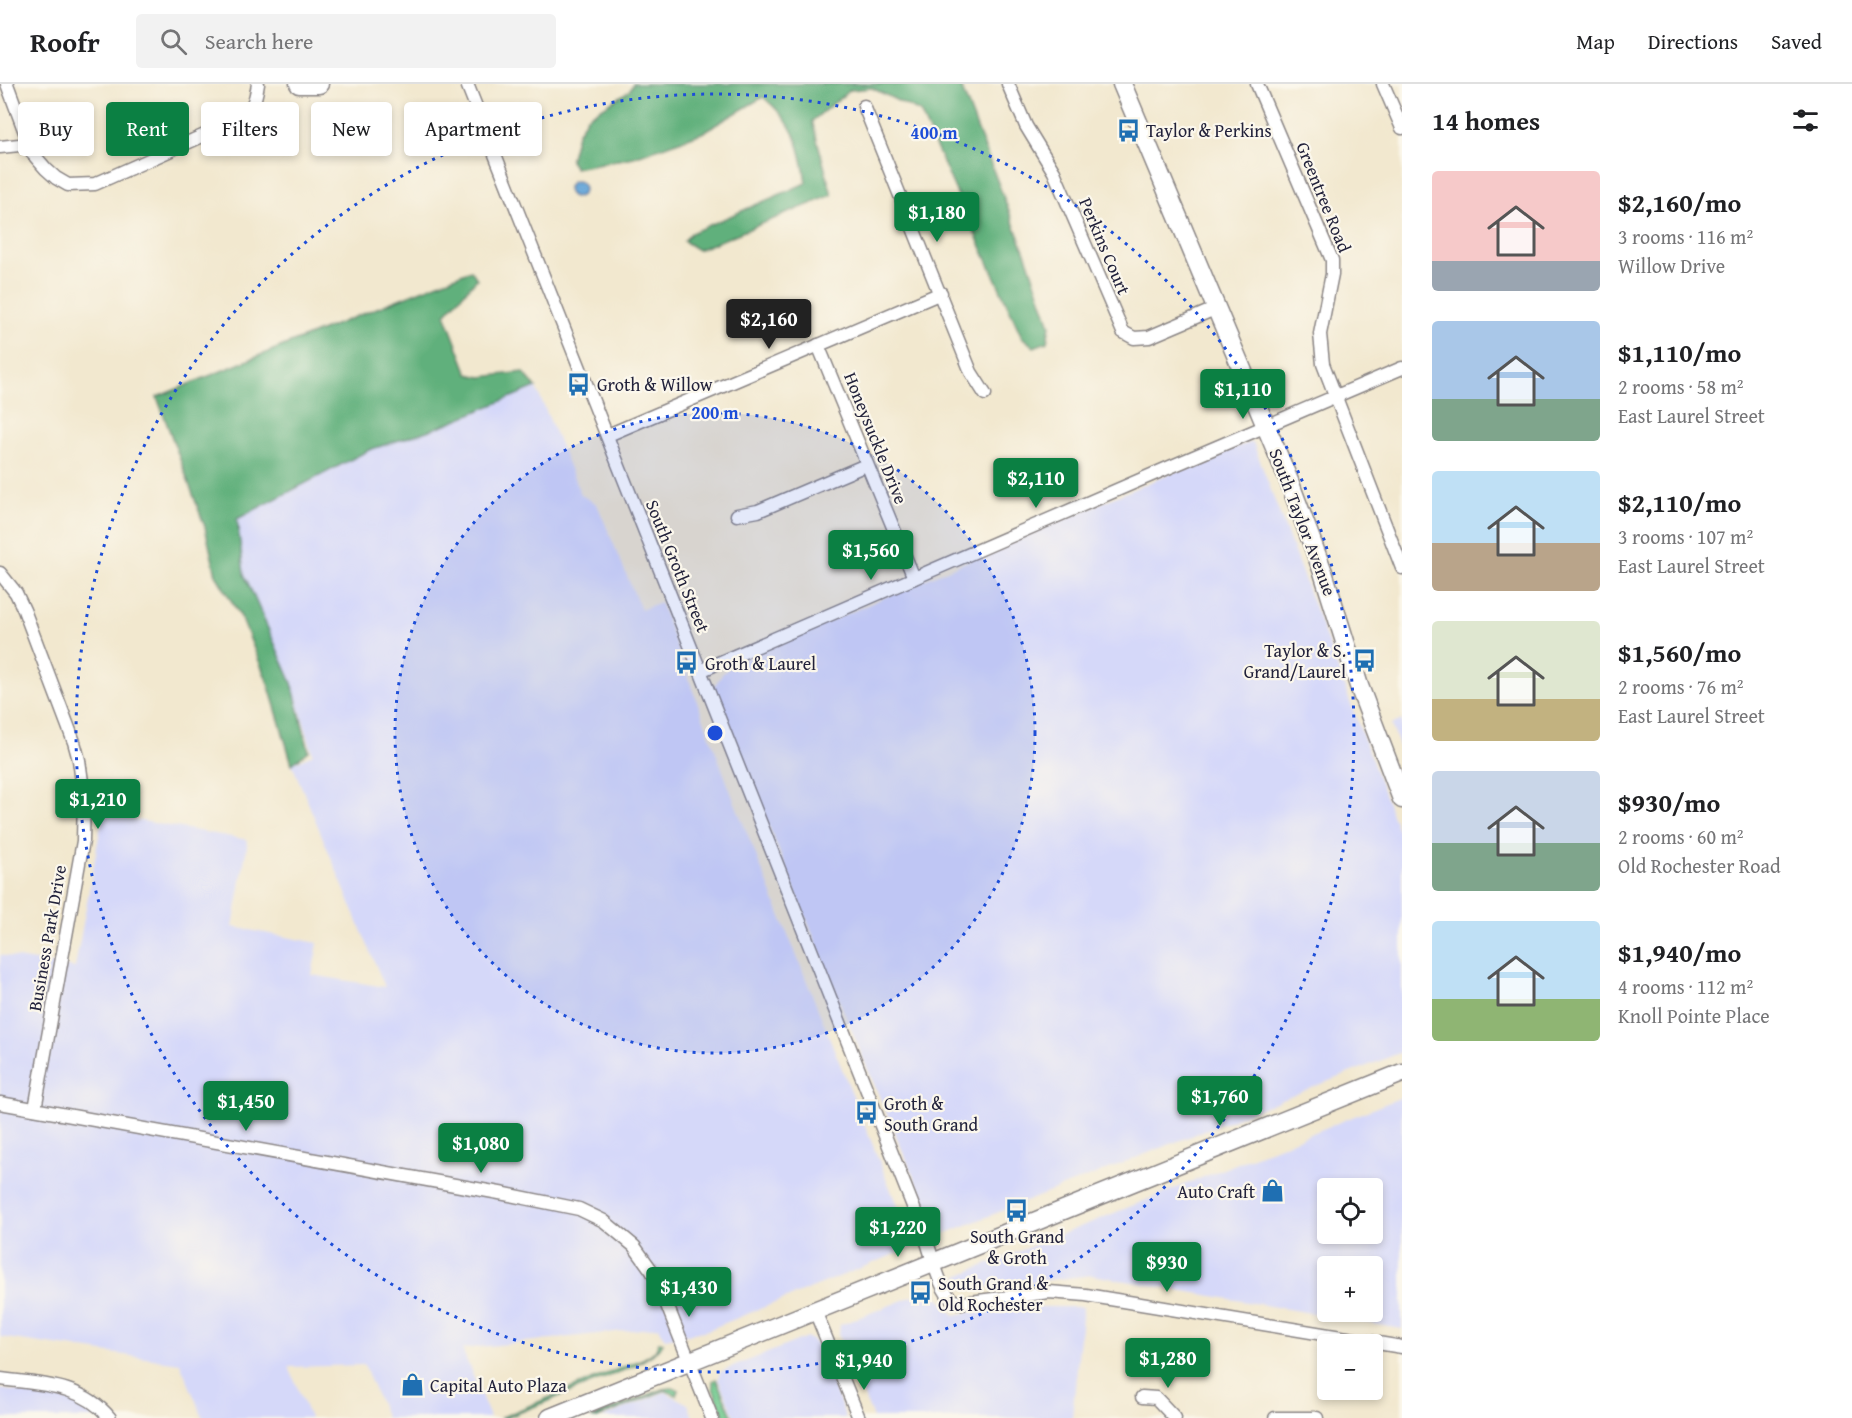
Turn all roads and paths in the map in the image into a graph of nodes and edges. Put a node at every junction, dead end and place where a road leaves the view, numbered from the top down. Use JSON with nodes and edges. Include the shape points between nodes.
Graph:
{"nodes":[{"id":1,"x":8,"y":84,"type":"edge"},
{"id":2,"x":258,"y":84,"type":"edge"},
{"id":3,"x":298,"y":84,"type":"edge"},
{"id":4,"x":319,"y":84,"type":"edge"},
{"id":5,"x":467,"y":84,"type":"edge"},
{"id":6,"x":1008,"y":84,"type":"edge"},
{"id":7,"x":1122,"y":84,"type":"edge"},
{"id":8,"x":1257,"y":84,"type":"edge"},
{"id":9,"x":1383,"y":84,"type":"edge"},
{"id":10,"x":864,"y":106,"type":"dead end"},
{"id":11,"x":18,"y":110,"type":"edge"},
{"id":12,"x":1402,"y":128,"type":"edge"},
{"id":13,"x":18,"y":145,"type":"edge"},
{"id":14,"x":0,"y":147,"type":"edge"},
{"id":15,"x":35,"y":156,"type":"edge"},
{"id":16,"x":941,"y":293,"type":"junction"},
{"id":17,"x":1217,"y":308,"type":"junction"},
{"id":18,"x":818,"y":345,"type":"junction"},
{"id":19,"x":1402,"y":368,"type":"edge"},
{"id":20,"x":985,"y":394,"type":"dead end"},
{"id":21,"x":1334,"y":397,"type":"junction"},
{"id":22,"x":1266,"y":426,"type":"junction"},
{"id":23,"x":608,"y":435,"type":"junction"},
{"id":24,"x":866,"y":465,"type":"junction"},
{"id":25,"x":737,"y":514,"type":"dead end"},
{"id":26,"x":1402,"y":568,"type":"edge"},
{"id":27,"x":0,"y":573,"type":"edge"},
{"id":28,"x":914,"y":578,"type":"junction"},
{"id":29,"x":700,"y":671,"type":"junction"},
{"id":30,"x":1402,"y":799,"type":"edge"},
{"id":31,"x":1402,"y":1073,"type":"edge"},
{"id":32,"x":0,"y":1103,"type":"edge"},
{"id":33,"x":35,"y":1109,"type":"junction"},
{"id":34,"x":935,"y":1262,"type":"junction"},
{"id":35,"x":815,"y":1311,"type":"junction"},
{"id":36,"x":1402,"y":1347,"type":"edge"},
{"id":37,"x":689,"y":1361,"type":"junction"},
{"id":38,"x":0,"y":1379,"type":"edge"},
{"id":39,"x":1142,"y":1397,"type":"dead end"},
{"id":40,"x":110,"y":1418,"type":"edge"},
{"id":41,"x":550,"y":1418,"type":"edge"},
{"id":42,"x":712,"y":1418,"type":"edge"},
{"id":43,"x":859,"y":1418,"type":"edge"},
{"id":44,"x":1175,"y":1418,"type":"edge"},
{"id":45,"x":1275,"y":1418,"type":"edge"},
{"id":46,"x":1317,"y":1418,"type":"edge"}],
"edges":[{"from":1,"to":11,"type":"street"},
{"from":2,"to":15,"type":"street","via":[[248,113],[236,121],[95,184],[68,185]]},
{"from":3,"to":4,"type":"main road"},
{"from":5,"to":23,"type":"street","name":"South Groth Street"},
{"from":6,"to":17,"type":"street","name":"Perkins Court","via":[[1026,126],[1054,172],[1123,339],[1149,338]]},
{"from":7,"to":17,"type":"main road","name":"South Taylor Avenue"},
{"from":8,"to":21,"type":"street","name":"Greentree Road","via":[[1332,260],[1320,334],[1323,364]]},
{"from":9,"to":12,"type":"street"},
{"from":10,"to":16,"type":"street"},
{"from":13,"to":14,"type":"street"},
{"from":16,"to":18,"type":"street"},
{"from":16,"to":20,"type":"street","via":[[971,372]]},
{"from":17,"to":22,"type":"main road","name":"South Taylor Avenue"},
{"from":18,"to":23,"type":"street"},
{"from":18,"to":24,"type":"street","name":"Honeysuckle Drive"},
{"from":19,"to":21,"type":"street"},
{"from":21,"to":22,"type":"street"},
{"from":21,"to":26,"type":"street","name":"Greentree Road"},
{"from":22,"to":28,"type":"street"},
{"from":22,"to":30,"type":"main road","name":"South Taylor Avenue","via":[[1307,529],[1359,686]]},
{"from":23,"to":29,"type":"street","name":"South Groth Street"},
{"from":24,"to":25,"type":"street","via":[[758,512]]},
{"from":24,"to":28,"type":"street","name":"Honeysuckle Drive"},
{"from":27,"to":33,"type":"street","name":"Business Park Drive","via":[[24,610],[74,742],[84,796],[83,841]]},
{"from":28,"to":29,"type":"street"},
{"from":29,"to":34,"type":"street","name":"South Groth Street"},
{"from":31,"to":34,"type":"main road"},
{"from":32,"to":33,"type":"street"},
{"from":33,"to":37,"type":"street","via":[[579,1209],[615,1229],[642,1257],[659,1285]]},
{"from":34,"to":35,"type":"main road"},
{"from":34,"to":36,"type":"street","name":"South Groth Street","via":[[949,1297],[962,1303],[1049,1292],[1086,1295]]},
{"from":35,"to":37,"type":"main road"},
{"from":35,"to":43,"type":"street"},
{"from":37,"to":41,"type":"main road"},
{"from":37,"to":42,"type":"street"},
{"from":38,"to":40,"type":"street","via":[[60,1386],[87,1397]]},
{"from":39,"to":44,"type":"street","via":[[1156,1398]]},
{"from":45,"to":46,"type":"street"}]}
